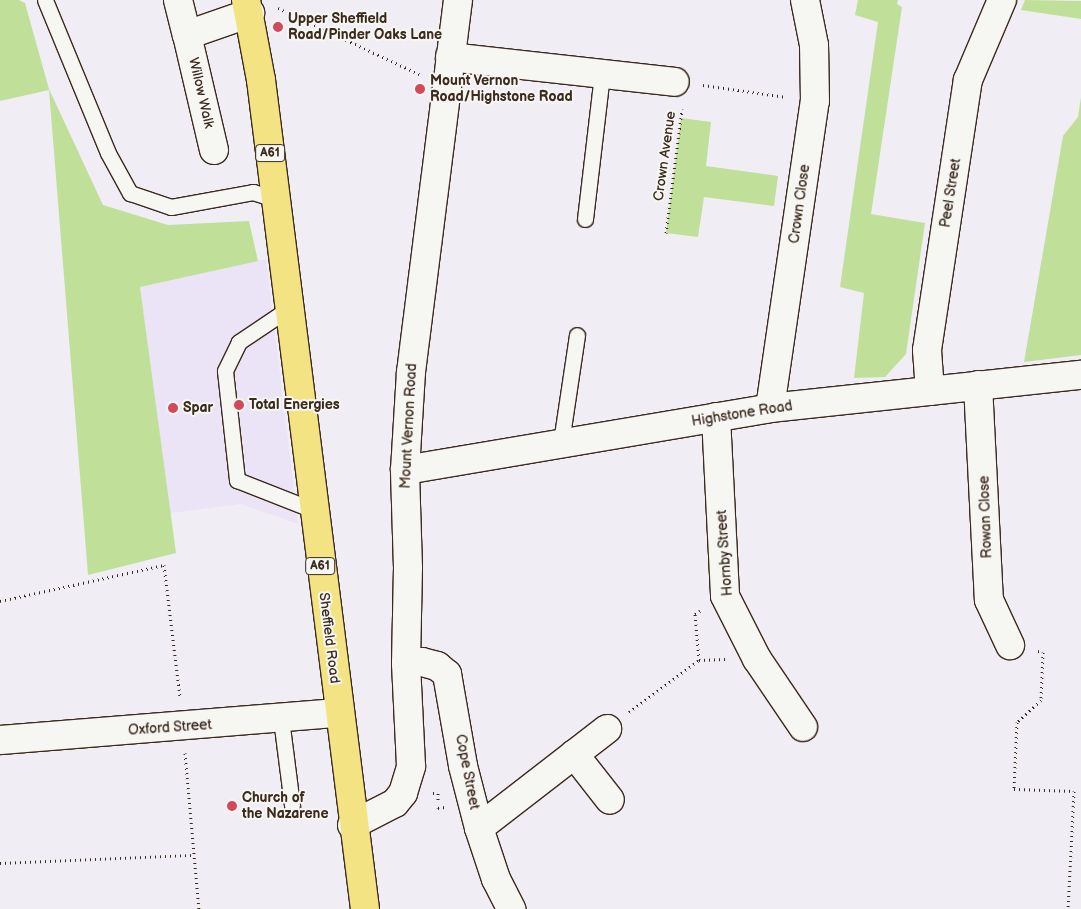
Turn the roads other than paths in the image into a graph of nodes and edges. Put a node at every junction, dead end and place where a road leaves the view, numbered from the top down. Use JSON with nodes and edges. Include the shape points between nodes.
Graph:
{"nodes":[{"id":1,"x":45,"y":0,"type":"edge"},
{"id":2,"x":178,"y":0,"type":"edge"},
{"id":3,"x":458,"y":0,"type":"edge"},
{"id":4,"x":805,"y":0,"type":"edge"},
{"id":5,"x":1002,"y":0,"type":"edge"},
{"id":6,"x":248,"y":6,"type":"edge"},
{"id":7,"x":187,"y":35,"type":"junction"},
{"id":8,"x":450,"y":57,"type":"junction"},
{"id":9,"x":602,"y":74,"type":"junction"},
{"id":10,"x":680,"y":82,"type":"road end"},
{"id":11,"x":214,"y":150,"type":"dead end"},
{"id":12,"x":275,"y":199,"type":"junction"},
{"id":13,"x":585,"y":220,"type":"dead end"},
{"id":14,"x":291,"y":307,"type":"junction"},
{"id":15,"x":577,"y":334,"type":"dead end"},
{"id":16,"x":1081,"y":376,"type":"edge"},
{"id":17,"x":978,"y":385,"type":"junction"},
{"id":18,"x":930,"y":392,"type":"junction"},
{"id":19,"x":770,"y":408,"type":"junction"},
{"id":20,"x":716,"y":417,"type":"junction"},
{"id":21,"x":561,"y":442,"type":"junction"},
{"id":22,"x":405,"y":470,"type":"junction"},
{"id":23,"x":313,"y":510,"type":"junction"},
{"id":24,"x":1010,"y":645,"type":"road end"},
{"id":25,"x":406,"y":663,"type":"junction"},
{"id":26,"x":339,"y":713,"type":"junction"},
{"id":27,"x":280,"y":719,"type":"junction"},
{"id":28,"x":803,"y":727,"type":"dead end"},
{"id":29,"x":607,"y":729,"type":"road end"},
{"id":30,"x":0,"y":740,"type":"edge"},
{"id":31,"x":574,"y":754,"type":"junction"},
{"id":32,"x":610,"y":800,"type":"dead end"},
{"id":33,"x":292,"y":805,"type":"dead end"},
{"id":34,"x":352,"y":825,"type":"junction"},
{"id":35,"x":479,"y":828,"type":"junction"},
{"id":36,"x":365,"y":909,"type":"edge"},
{"id":37,"x":511,"y":909,"type":"edge"}],
"edges":[{"from":1,"to":12,"type":"lane","via":[[108,153],[130,193],[171,207],[253,192]]},
{"from":2,"to":7,"type":"street","name":"Willow Walk"},
{"from":3,"to":8,"type":"street","name":"Mount Vernon Road"},
{"from":4,"to":19,"type":"street","name":"Crown Close","via":[[814,45],[815,101]]},
{"from":5,"to":18,"type":"street","name":"Peel Street","via":[[968,80],[927,350]]},
{"from":6,"to":7,"type":"street"},
{"from":6,"to":12,"type":"highway","number":"A61"},
{"from":7,"to":11,"type":"street","name":"Willow Walk"},
{"from":8,"to":9,"type":"street"},
{"from":8,"to":22,"type":"street","name":"Mount Vernon Road","via":[[411,372]]},
{"from":9,"to":10,"type":"street"},
{"from":9,"to":13,"type":"lane"},
{"from":12,"to":14,"type":"highway","number":"A61"},
{"from":14,"to":23,"type":"highway","name":"Sheffield Road","number":"A61"},
{"from":14,"to":23,"type":"lane","via":[[239,342],[225,371],[238,480]]},
{"from":15,"to":21,"type":"lane"},
{"from":16,"to":17,"type":"street","name":"Highstone Road"},
{"from":17,"to":18,"type":"street","name":"Highstone Road"},
{"from":17,"to":24,"type":"street","name":"Rowan Close","via":[[989,600]]},
{"from":18,"to":19,"type":"street","name":"Highstone Road"},
{"from":19,"to":20,"type":"street","name":"Highstone Road"},
{"from":20,"to":21,"type":"street","name":"Highstone Road"},
{"from":20,"to":28,"type":"street","name":"Hornby Street","via":[[725,596],[757,659]]},
{"from":21,"to":22,"type":"street","name":"Highstone Road"},
{"from":22,"to":25,"type":"street","name":"Mount Vernon Road"},
{"from":23,"to":26,"type":"highway","name":"Sheffield Road","number":"A61"},
{"from":25,"to":34,"type":"street","name":"Mount Vernon Road","via":[[411,719],[408,780],[395,802]]},
{"from":25,"to":35,"type":"street","name":"Cope Street","via":[[422,662],[437,666],[447,674],[463,766]]},
{"from":26,"to":27,"type":"street","name":"Oxford Street"},
{"from":26,"to":34,"type":"highway","name":"Sheffield Road","number":"A61"},
{"from":27,"to":30,"type":"street","name":"Oxford Street"},
{"from":27,"to":33,"type":"lane"},
{"from":29,"to":31,"type":"street"},
{"from":31,"to":32,"type":"street"},
{"from":31,"to":35,"type":"street"},
{"from":34,"to":36,"type":"highway","name":"Sheffield Road","number":"A61"},
{"from":35,"to":37,"type":"street","name":"Cope Street","via":[[496,879]]}]}
